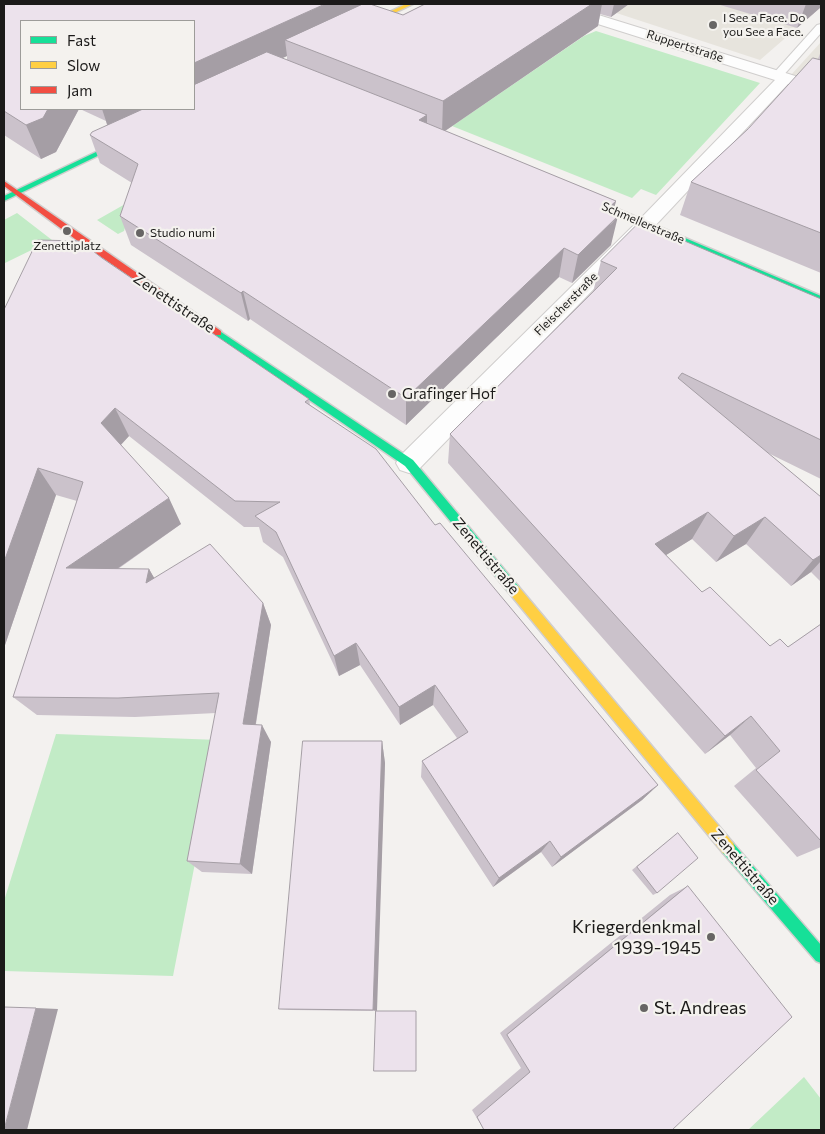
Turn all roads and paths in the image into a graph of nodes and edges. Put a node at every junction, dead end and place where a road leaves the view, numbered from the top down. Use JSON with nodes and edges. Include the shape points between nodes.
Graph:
{"nodes":[{"id":1,"x":410,"y":4,"type":"edge"},
{"id":2,"x":549,"y":4,"type":"edge"},
{"id":3,"x":821,"y":27,"type":"edge"},
{"id":4,"x":346,"y":34,"type":"edge"},
{"id":5,"x":781,"y":77,"type":"junction"},
{"id":6,"x":821,"y":89,"type":"edge"},
{"id":7,"x":190,"y":110,"type":"edge"},
{"id":8,"x":4,"y":184,"type":"edge"},
{"id":9,"x":564,"y":191,"type":"edge"},
{"id":10,"x":17,"y":192,"type":"junction"},
{"id":11,"x":4,"y":199,"type":"edge"},
{"id":12,"x":646,"y":224,"type":"junction"},
{"id":13,"x":78,"y":237,"type":"junction"},
{"id":14,"x":56,"y":249,"type":"edge"},
{"id":15,"x":821,"y":299,"type":"edge"},
{"id":16,"x":409,"y":463,"type":"junction"},
{"id":17,"x":821,"y":956,"type":"edge"}],
"edges":[{"from":1,"to":4,"type":"street"},
{"from":2,"to":5,"type":"street","name":"Ruppertstraße"},
{"from":3,"to":5,"type":"lane"},
{"from":5,"to":6,"type":"street","name":"Ruppertstraße"},
{"from":5,"to":12,"type":"street","name":"Fleischerstraße"},
{"from":7,"to":10,"type":"street"},
{"from":8,"to":10,"type":"street"},
{"from":9,"to":12,"type":"street","name":"Schmellerstraße"},
{"from":10,"to":11,"type":"street"},
{"from":10,"to":13,"type":"street"},
{"from":12,"to":15,"type":"street","name":"Schmellerstraße"},
{"from":12,"to":16,"type":"street","name":"Fleischerstraße"},
{"from":13,"to":14,"type":"street"},
{"from":13,"to":16,"type":"street","name":"Zenettistraße"},
{"from":16,"to":17,"type":"street","name":"Zenettistraße"}]}
